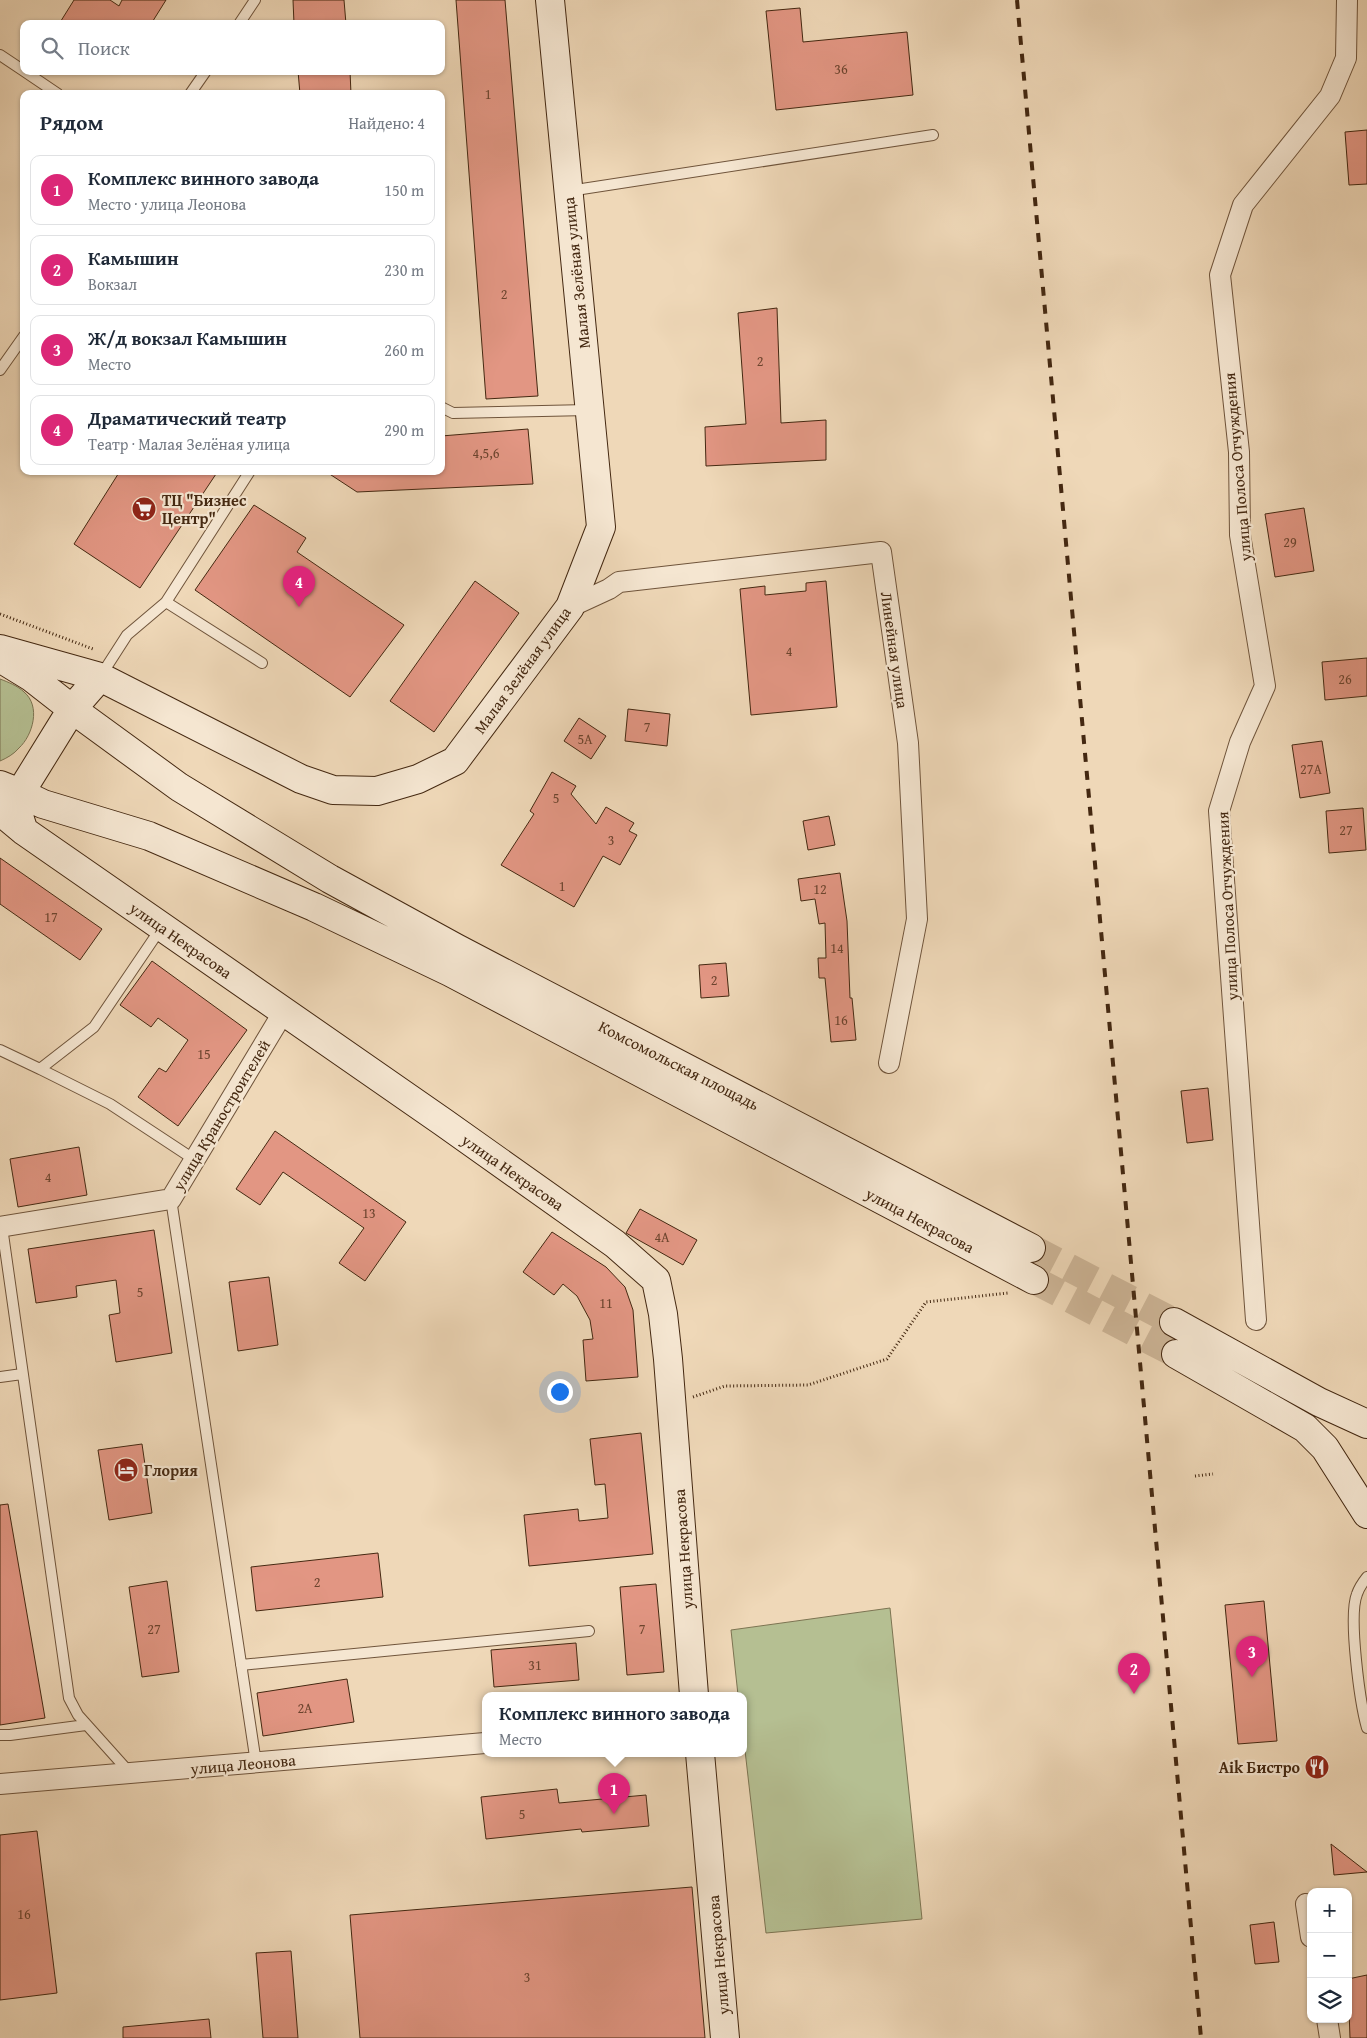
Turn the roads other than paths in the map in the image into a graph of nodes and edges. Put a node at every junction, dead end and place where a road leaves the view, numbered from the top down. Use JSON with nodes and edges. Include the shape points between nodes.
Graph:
{"nodes":[{"id":1,"x":255,"y":0,"type":"edge"},
{"id":2,"x":550,"y":0,"type":"edge"},
{"id":3,"x":1347,"y":0,"type":"edge"},
{"id":4,"x":242,"y":20,"type":"edge"},
{"id":5,"x":0,"y":55,"type":"edge"},
{"id":6,"x":20,"y":68,"type":"edge"},
{"id":7,"x":30,"y":75,"type":"edge"},
{"id":8,"x":203,"y":75,"type":"edge"},
{"id":9,"x":52,"y":90,"type":"edge"},
{"id":10,"x":193,"y":90,"type":"edge"},
{"id":11,"x":933,"y":136,"type":"dead end"},
{"id":12,"x":568,"y":191,"type":"junction"},
{"id":13,"x":20,"y":342,"type":"edge"},
{"id":14,"x":0,"y":370,"type":"edge"},
{"id":15,"x":445,"y":409,"type":"edge"},
{"id":16,"x":589,"y":410,"type":"junction"},
{"id":17,"x":247,"y":475,"type":"edge"},
{"id":18,"x":166,"y":602,"type":"junction"},
{"id":19,"x":570,"y":607,"type":"junction"},
{"id":20,"x":0,"y":649,"type":"edge"},
{"id":21,"x":0,"y":658,"type":"edge"},
{"id":22,"x":262,"y":663,"type":"dead end"},
{"id":23,"x":106,"y":667,"type":"junction"},
{"id":24,"x":72,"y":709,"type":"junction"},
{"id":25,"x":10,"y":789,"type":"edge"},
{"id":26,"x":0,"y":812,"type":"edge"},
{"id":27,"x":24,"y":831,"type":"junction"},
{"id":28,"x":162,"y":927,"type":"junction"},
{"id":29,"x":284,"y":1011,"type":"junction"},
{"id":30,"x":0,"y":1050,"type":"edge"},
{"id":31,"x":889,"y":1063,"type":"dead end"},
{"id":32,"x":40,"y":1069,"type":"junction"},
{"id":33,"x":195,"y":1160,"type":"junction"},
{"id":34,"x":171,"y":1199,"type":"junction"},
{"id":35,"x":1,"y":1227,"type":"edge"},
{"id":36,"x":1031,"y":1248,"type":"tunnel mouth"},
{"id":37,"x":1024,"y":1286,"type":"tunnel mouth"},
{"id":38,"x":1256,"y":1320,"type":"dead end"},
{"id":39,"x":1174,"y":1322,"type":"tunnel mouth"},
{"id":40,"x":1176,"y":1354,"type":"tunnel mouth"},
{"id":41,"x":22,"y":1374,"type":"junction"},
{"id":42,"x":0,"y":1377,"type":"edge"},
{"id":43,"x":1367,"y":1424,"type":"edge"},
{"id":44,"x":1367,"y":1514,"type":"edge"},
{"id":45,"x":1367,"y":1577,"type":"edge"},
{"id":46,"x":589,"y":1631,"type":"dead end"},
{"id":47,"x":241,"y":1665,"type":"junction"},
{"id":48,"x":694,"y":1692,"type":"edge"},
{"id":49,"x":86,"y":1725,"type":"junction"},
{"id":50,"x":1367,"y":1728,"type":"edge"},
{"id":51,"x":0,"y":1735,"type":"edge"},
{"id":52,"x":482,"y":1743,"type":"edge"},
{"id":53,"x":700,"y":1757,"type":"edge"},
{"id":54,"x":256,"y":1763,"type":"junction"},
{"id":55,"x":130,"y":1773,"type":"junction"},
{"id":56,"x":0,"y":1784,"type":"edge"},
{"id":57,"x":1306,"y":1904,"type":"dead end"},
{"id":58,"x":1310,"y":1933,"type":"edge"},
{"id":59,"x":1328,"y":2023,"type":"edge"},
{"id":60,"x":725,"y":2038,"type":"edge"},
{"id":61,"x":1330,"y":2038,"type":"edge"}],
"edges":[{"from":1,"to":4,"type":"lane"},
{"from":2,"to":12,"type":"street","name":"Малая Зелёная улица"},
{"from":3,"to":38,"type":"street","name":"улица Полоса Отчуждения","via":[[1346,58],[1330,96],[1243,205],[1220,275],[1239,452],[1240,535],[1265,686],[1240,742],[1219,810]]},
{"from":5,"to":6,"type":"lane"},
{"from":7,"to":9,"type":"lane"},
{"from":8,"to":10,"type":"lane"},
{"from":11,"to":12,"type":"lane"},
{"from":12,"to":16,"type":"street","name":"Малая Зелёная улица"},
{"from":13,"to":14,"type":"lane"},
{"from":15,"to":16,"type":"lane","via":[[453,413]]},
{"from":16,"to":19,"type":"street","name":"Малая Зелёная улица","via":[[601,527]]},
{"from":17,"to":18,"type":"lane"},
{"from":18,"to":22,"type":"lane"},
{"from":18,"to":23,"type":"lane","via":[[127,635]]},
{"from":19,"to":23,"type":"street","name":"Малая Зелёная улица","via":[[455,760],[418,779],[377,792],[333,790],[301,779]]},
{"from":19,"to":31,"type":"street","name":"Линейная улица","via":[[619,582],[881,552],[908,742],[917,918]]},
{"from":20,"to":23,"type":"street","name":"Малая Зелёная улица"},
{"from":21,"to":24,"type":"street"},
{"from":23,"to":24,"type":"street"},
{"from":24,"to":25,"type":"street"},
{"from":24,"to":36,"type":"street","name":"Комсомольская площадь","via":[[179,788],[330,879]]},
{"from":25,"to":27,"type":"street","via":[[18,800],[18,814]]},
{"from":25,"to":37,"type":"street","name":"улица Некрасова","via":[[43,804],[149,836],[224,866],[450,972]]},
{"from":26,"to":27,"type":"street","name":"улица Некрасова"},
{"from":27,"to":28,"type":"street","name":"улица Некрасова"},
{"from":28,"to":29,"type":"street","name":"улица Некрасова"},
{"from":28,"to":32,"type":"lane","via":[[94,1028]]},
{"from":29,"to":33,"type":"street","name":"улица Краностроителей"},
{"from":29,"to":48,"type":"street","name":"улица Некрасова","via":[[615,1244],[656,1280],[671,1404]]},
{"from":30,"to":32,"type":"lane"},
{"from":32,"to":33,"type":"lane","via":[[110,1104]]},
{"from":33,"to":34,"type":"street","name":"улица Краностроителей"},
{"from":34,"to":35,"type":"street","name":"улица Краностроителей"},
{"from":34,"to":47,"type":"lane"},
{"from":35,"to":41,"type":"lane"},
{"from":39,"to":43,"type":"street","via":[[1319,1402]]},
{"from":40,"to":44,"type":"street","via":[[1305,1428],[1325,1448]]},
{"from":41,"to":42,"type":"lane"},
{"from":41,"to":49,"type":"lane","via":[[69,1698]]},
{"from":45,"to":50,"type":"lane","via":[[1356,1595],[1354,1625]]},
{"from":46,"to":47,"type":"lane"},
{"from":47,"to":54,"type":"lane"},
{"from":49,"to":51,"type":"lane"},
{"from":49,"to":55,"type":"lane"},
{"from":52,"to":54,"type":"street","name":"улица Леонова"},
{"from":53,"to":60,"type":"street","name":"улица Некрасова"},
{"from":54,"to":55,"type":"street","name":"улица Леонова"},
{"from":55,"to":56,"type":"street","name":"улица Леонова"},
{"from":57,"to":58,"type":"street"},
{"from":59,"to":61,"type":"street"}]}
